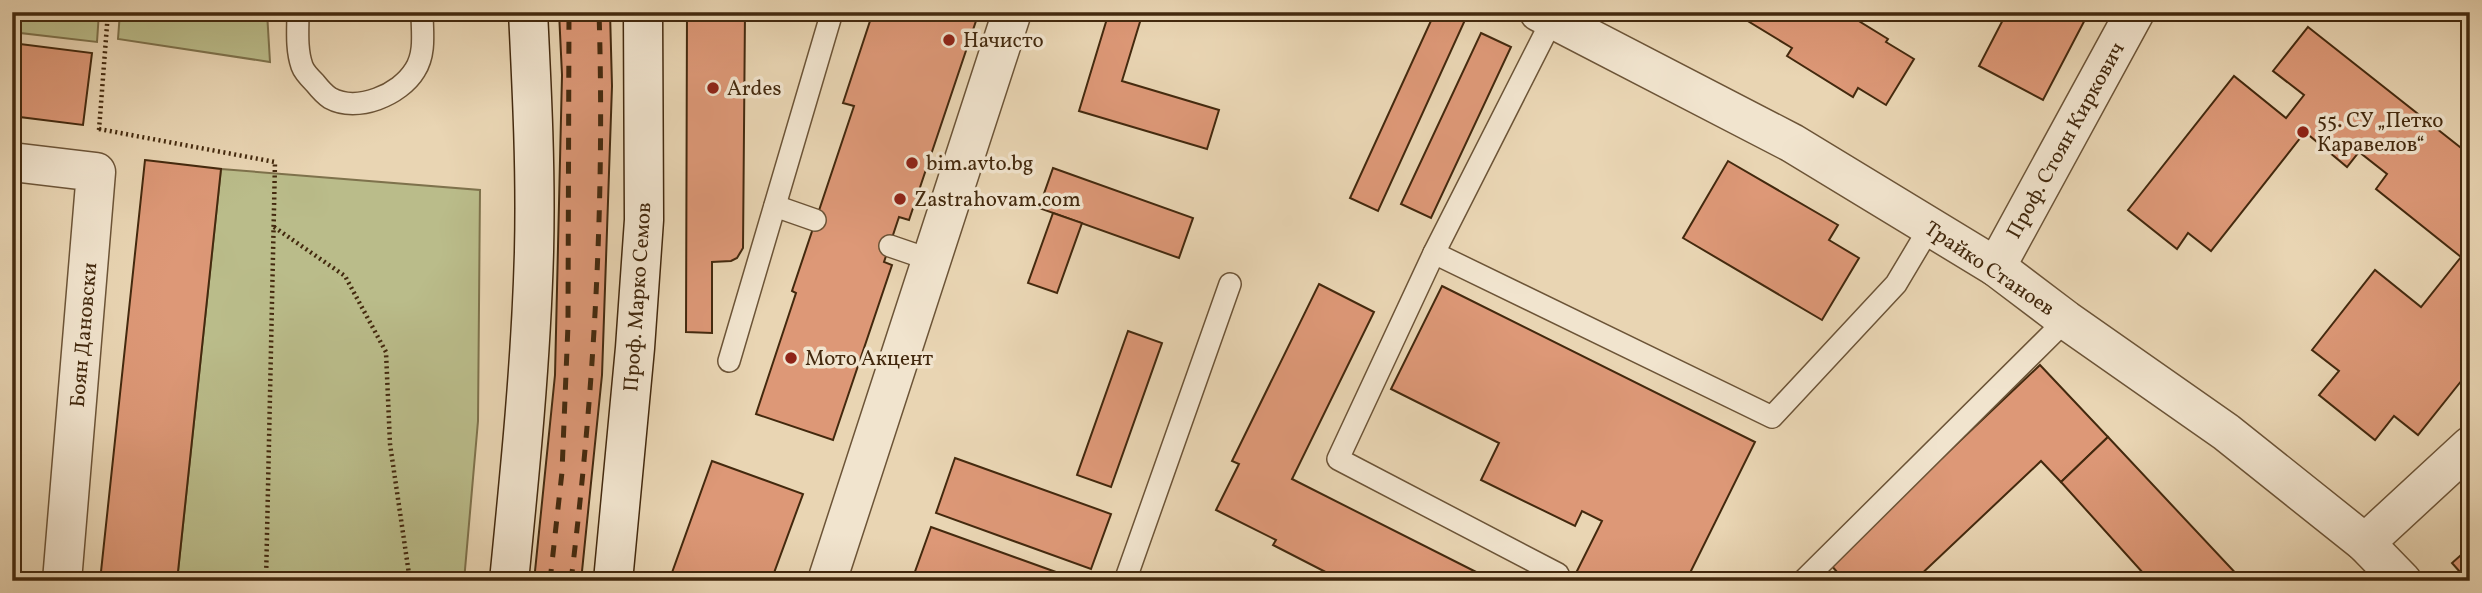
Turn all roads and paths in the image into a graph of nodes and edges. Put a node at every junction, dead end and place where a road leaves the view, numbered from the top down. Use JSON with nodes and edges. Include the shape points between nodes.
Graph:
{"nodes":[{"id":1,"x":108,"y":12,"type":"edge"},
{"id":2,"x":298,"y":12,"type":"edge"},
{"id":3,"x":422,"y":12,"type":"edge"},
{"id":4,"x":528,"y":12,"type":"edge"},
{"id":5,"x":643,"y":12,"type":"edge"},
{"id":6,"x":832,"y":12,"type":"edge"},
{"id":7,"x":1012,"y":12,"type":"edge"},
{"id":8,"x":2135,"y":12,"type":"edge"},
{"id":9,"x":1545,"y":16,"type":"edge"},
{"id":10,"x":99,"y":130,"type":"junction"},
{"id":11,"x":12,"y":162,"type":"edge"},
{"id":12,"x":96,"y":172,"type":"junction"},
{"id":13,"x":775,"y":206,"type":"junction"},
{"id":14,"x":815,"y":220,"type":"dead end"},
{"id":15,"x":273,"y":227,"type":"junction"},
{"id":16,"x":1930,"y":227,"type":"junction"},
{"id":17,"x":890,"y":246,"type":"dead end"},
{"id":18,"x":1434,"y":253,"type":"junction"},
{"id":19,"x":931,"y":260,"type":"junction"},
{"id":20,"x":1996,"y":267,"type":"junction"},
{"id":21,"x":1230,"y":284,"type":"dead end"},
{"id":22,"x":2066,"y":320,"type":"junction"},
{"id":23,"x":729,"y":360,"type":"dead end"},
{"id":24,"x":2470,"y":446,"type":"edge"},
{"id":25,"x":2365,"y":543,"type":"junction"},
{"id":26,"x":62,"y":581,"type":"edge"},
{"id":27,"x":266,"y":581,"type":"edge"},
{"id":28,"x":410,"y":581,"type":"edge"},
{"id":29,"x":509,"y":581,"type":"edge"},
{"id":30,"x":613,"y":581,"type":"edge"},
{"id":31,"x":827,"y":581,"type":"edge"},
{"id":32,"x":1125,"y":581,"type":"edge"},
{"id":33,"x":1555,"y":581,"type":"edge"},
{"id":34,"x":1803,"y":581,"type":"edge"},
{"id":35,"x":2402,"y":581,"type":"edge"}],
"edges":[{"from":1,"to":10,"type":"path"},
{"from":2,"to":3,"type":"lane","via":[[302,68],[321,91],[344,103],[369,101],[404,85],[422,52]]},
{"from":4,"to":29,"type":"street","via":[[534,251],[524,438]]},
{"from":5,"to":30,"type":"street","name":"Проф. Марко Семов","via":[[644,220]]},
{"from":6,"to":13,"type":"lane"},
{"from":7,"to":19,"type":"street"},
{"from":8,"to":20,"type":"street","name":"Проф. Стоян Киркович"},
{"from":9,"to":16,"type":"street","name":"Трайко Станоев","via":[[1792,143]]},
{"from":9,"to":18,"type":"lane"},
{"from":10,"to":12,"type":"path"},
{"from":10,"to":15,"type":"path","via":[[275,162]]},
{"from":11,"to":12,"type":"street"},
{"from":12,"to":26,"type":"street","name":"Боян Дановски"},
{"from":13,"to":14,"type":"lane"},
{"from":13,"to":23,"type":"lane"},
{"from":15,"to":27,"type":"path"},
{"from":15,"to":28,"type":"path","via":[[345,276],[386,352],[390,444]]},
{"from":16,"to":18,"type":"lane","via":[[1896,284],[1772,417]]},
{"from":16,"to":20,"type":"street","name":"Трайко Станоев"},
{"from":17,"to":19,"type":"lane"},
{"from":18,"to":33,"type":"lane","via":[[1338,459],[1558,574]]},
{"from":19,"to":31,"type":"street"},
{"from":20,"to":22,"type":"street","name":"Трайко Станоев"},
{"from":21,"to":32,"type":"lane"},
{"from":22,"to":25,"type":"street","name":"Трайко Станоев","via":[[2226,432]]},
{"from":22,"to":34,"type":"lane"},
{"from":24,"to":25,"type":"street"},
{"from":25,"to":35,"type":"street","name":"Трайко Станоев"}]}
